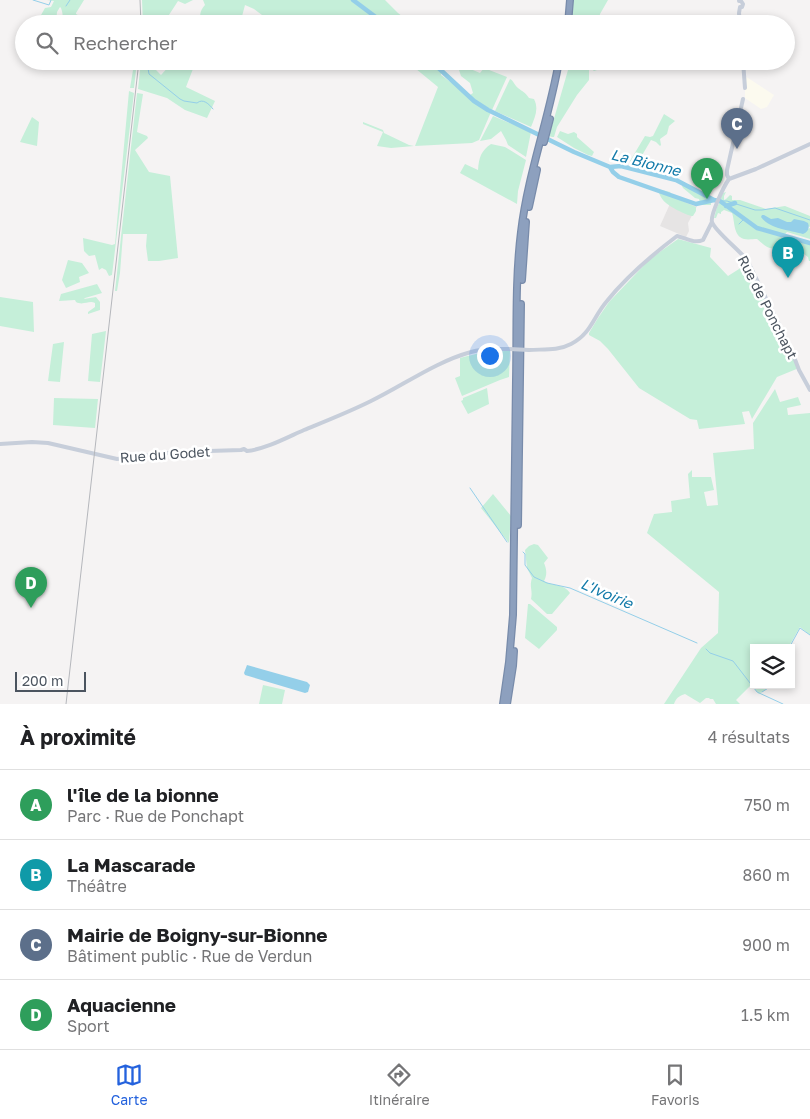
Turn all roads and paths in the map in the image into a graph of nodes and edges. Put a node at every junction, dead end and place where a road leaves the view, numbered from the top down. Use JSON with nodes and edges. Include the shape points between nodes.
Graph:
{"nodes":[{"id":1,"x":568,"y":0,"type":"edge"},
{"id":2,"x":739,"y":1,"type":"edge"},
{"id":3,"x":567,"y":15,"type":"edge"},
{"id":4,"x":739,"y":15,"type":"edge"},
{"id":5,"x":559,"y":70,"type":"edge"},
{"id":6,"x":561,"y":70,"type":"edge"},
{"id":7,"x":744,"y":70,"type":"edge"},
{"id":8,"x":556,"y":88,"type":"junction"},
{"id":9,"x":745,"y":88,"type":"dead end"},
{"id":10,"x":743,"y":98,"type":"dead end"},
{"id":11,"x":544,"y":136,"type":"junction"},
{"id":12,"x":810,"y":144,"type":"edge"},
{"id":13,"x":728,"y":177,"type":"junction"},
{"id":14,"x":712,"y":222,"type":"junction"},
{"id":15,"x":810,"y":390,"type":"edge"},
{"id":16,"x":0,"y":444,"type":"edge"},
{"id":17,"x":503,"y":704,"type":"edge"},
{"id":18,"x":507,"y":704,"type":"edge"}],
"edges":[{"from":1,"to":3,"type":"highway"},
{"from":2,"to":4,"type":"street","via":[[743,4]]},
{"from":5,"to":8,"type":"highway"},
{"from":6,"to":8,"type":"highway"},
{"from":7,"to":9,"type":"street"},
{"from":8,"to":11,"type":"highway"},
{"from":10,"to":13,"type":"street"},
{"from":11,"to":17,"type":"highway","via":[[526,198],[519,255],[513,615]]},
{"from":11,"to":18,"type":"highway","via":[[527,216],[523,255],[516,620]]},
{"from":12,"to":13,"type":"street","via":[[756,169]]},
{"from":13,"to":14,"type":"street"},
{"from":14,"to":15,"type":"street","name":"Rue de Ponchapt","via":[[747,260]]},
{"from":14,"to":16,"type":"street","name":"Rue du Godet","bridge":true,"via":[[703,240],[693,241],[677,236],[648,258],[606,302],[583,336],[569,345],[559,349],[470,352],[426,370],[370,402],[253,450],[177,452],[116,459],[48,443]]}]}
